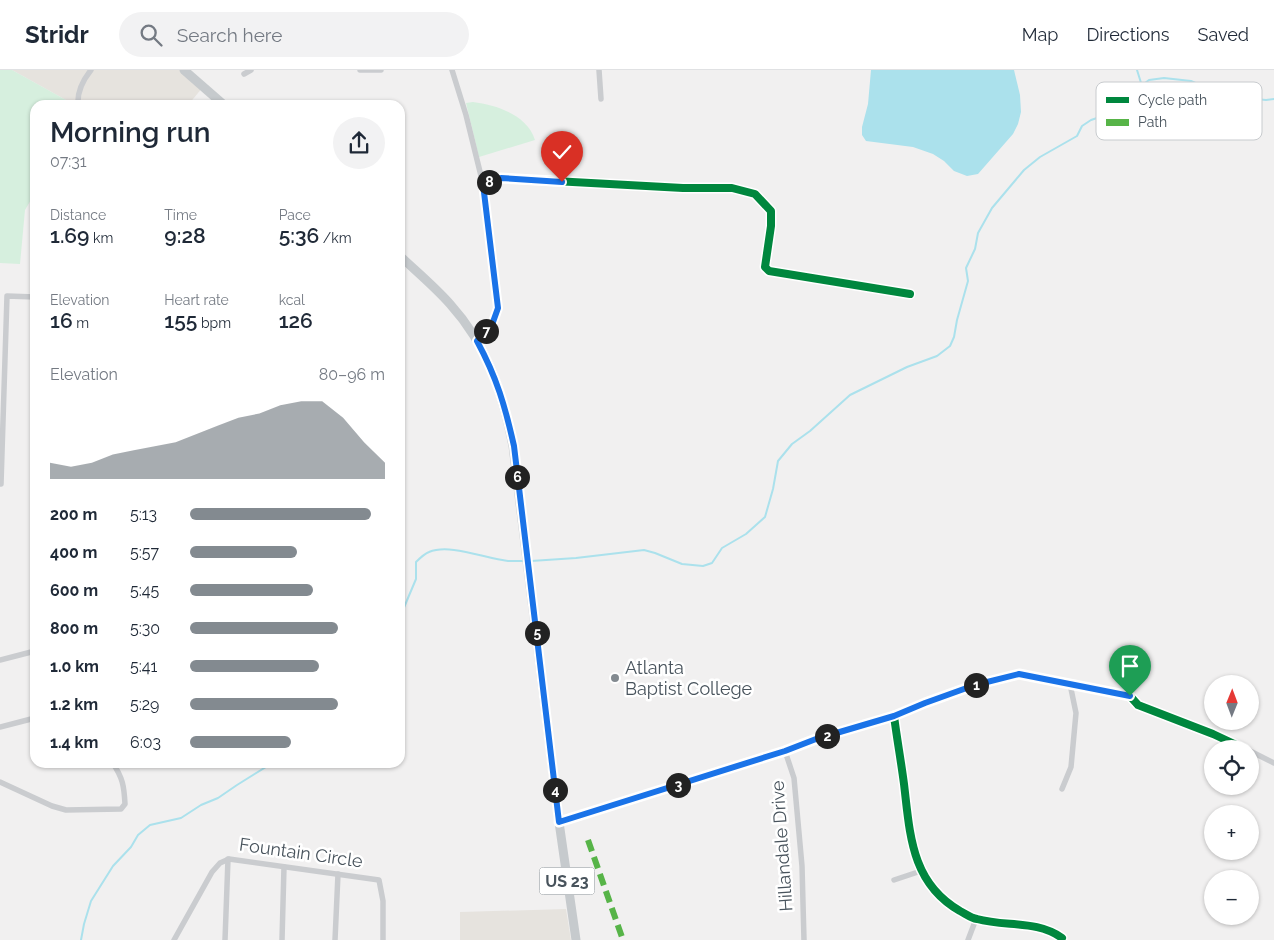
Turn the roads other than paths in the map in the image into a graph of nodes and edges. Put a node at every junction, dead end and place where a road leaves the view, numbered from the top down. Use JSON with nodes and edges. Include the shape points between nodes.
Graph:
{"nodes":[{"id":1,"x":91,"y":70,"type":"edge"},
{"id":2,"x":184,"y":70,"type":"edge"},
{"id":3,"x":251,"y":70,"type":"edge"},
{"id":4,"x":360,"y":70,"type":"edge"},
{"id":5,"x":382,"y":70,"type":"edge"},
{"id":6,"x":452,"y":70,"type":"edge"},
{"id":7,"x":599,"y":70,"type":"edge"},
{"id":8,"x":244,"y":74,"type":"dead end"},
{"id":9,"x":601,"y":99,"type":"dead end"},
{"id":10,"x":78,"y":100,"type":"edge"},
{"id":11,"x":218,"y":100,"type":"edge"},
{"id":12,"x":483,"y":184,"type":"junction"},
{"id":13,"x":405,"y":261,"type":"edge"},
{"id":14,"x":910,"y":294,"type":"dead end"},
{"id":15,"x":30,"y":297,"type":"edge"},
{"id":16,"x":477,"y":341,"type":"junction"},
{"id":17,"x":1,"y":484,"type":"edge"},
{"id":18,"x":30,"y":652,"type":"edge"},
{"id":19,"x":0,"y":660,"type":"edge"},
{"id":20,"x":1070,"y":684,"type":"junction"},
{"id":21,"x":894,"y":716,"type":"junction"},
{"id":22,"x":30,"y":719,"type":"edge"},
{"id":23,"x":0,"y":727,"type":"edge"},
{"id":24,"x":1226,"y":740,"type":"edge"},
{"id":25,"x":785,"y":751,"type":"junction"},
{"id":26,"x":1259,"y":756,"type":"edge"},
{"id":27,"x":1274,"y":763,"type":"edge"},
{"id":28,"x":116,"y":768,"type":"edge"},
{"id":29,"x":0,"y":782,"type":"edge"},
{"id":30,"x":1062,"y":789,"type":"dead end"},
{"id":31,"x":559,"y":822,"type":"junction"},
{"id":32,"x":228,"y":859,"type":"junction"},
{"id":33,"x":284,"y":867,"type":"junction"},
{"id":34,"x":921,"y":871,"type":"junction"},
{"id":35,"x":338,"y":874,"type":"junction"},
{"id":36,"x":894,"y":880,"type":"dead end"},
{"id":37,"x":976,"y":919,"type":"junction"},
{"id":38,"x":1062,"y":938,"type":"dead end"},
{"id":39,"x":174,"y":940,"type":"edge"},
{"id":40,"x":224,"y":940,"type":"edge"},
{"id":41,"x":282,"y":940,"type":"edge"},
{"id":42,"x":335,"y":940,"type":"edge"},
{"id":43,"x":383,"y":940,"type":"edge"},
{"id":44,"x":576,"y":940,"type":"edge"},
{"id":45,"x":804,"y":940,"type":"edge"},
{"id":46,"x":968,"y":940,"type":"edge"}],
"edges":[{"from":1,"to":10,"type":"street","via":[[84,78]]},
{"from":2,"to":11,"type":"main road"},
{"from":3,"to":8,"type":"street"},
{"from":4,"to":5,"type":"street"},
{"from":6,"to":12,"type":"street"},
{"from":7,"to":9,"type":"street"},
{"from":12,"to":14,"type":"street","via":[[501,178],[732,188],[755,194],[771,211],[765,266],[769,271]]},
{"from":12,"to":16,"type":"street","via":[[498,308],[493,322]]},
{"from":13,"to":16,"type":"main road","number":"US 23","via":[[442,295]]},
{"from":15,"to":17,"type":"street","via":[[7,296]]},
{"from":16,"to":31,"type":"main road","number":"US 23","via":[[499,386],[514,446]]},
{"from":18,"to":19,"type":"street"},
{"from":20,"to":21,"type":"street","via":[[1019,674],[975,685]]},
{"from":20,"to":24,"type":"street","via":[[1130,696],[1138,705]]},
{"from":20,"to":30,"type":"street","via":[[1076,713],[1072,767]]},
{"from":21,"to":25,"type":"street"},
{"from":21,"to":34,"type":"street","via":[[912,845]]},
{"from":22,"to":23,"type":"street"},
{"from":25,"to":31,"type":"street"},
{"from":25,"to":45,"type":"street","name":"Hillandale Drive","via":[[794,778],[802,866]]},
{"from":26,"to":27,"type":"street"},
{"from":28,"to":29,"type":"street","via":[[123,782],[125,804],[121,809],[66,810]]},
{"from":31,"to":44,"type":"main road","number":"US 23"},
{"from":32,"to":33,"type":"street","name":"Fountain Circle"},
{"from":32,"to":39,"type":"street","name":"Fountain Circle","via":[[212,872]]},
{"from":32,"to":40,"type":"street"},
{"from":33,"to":35,"type":"street","name":"Fountain Circle"},
{"from":33,"to":41,"type":"street"},
{"from":34,"to":36,"type":"street"},
{"from":34,"to":37,"type":"street","via":[[942,898]]},
{"from":35,"to":42,"type":"street"},
{"from":35,"to":43,"type":"street","name":"Fountain Circle","via":[[378,880],[383,901]]},
{"from":37,"to":38,"type":"street","via":[[1034,926],[1053,931]]},
{"from":37,"to":46,"type":"street"}]}
